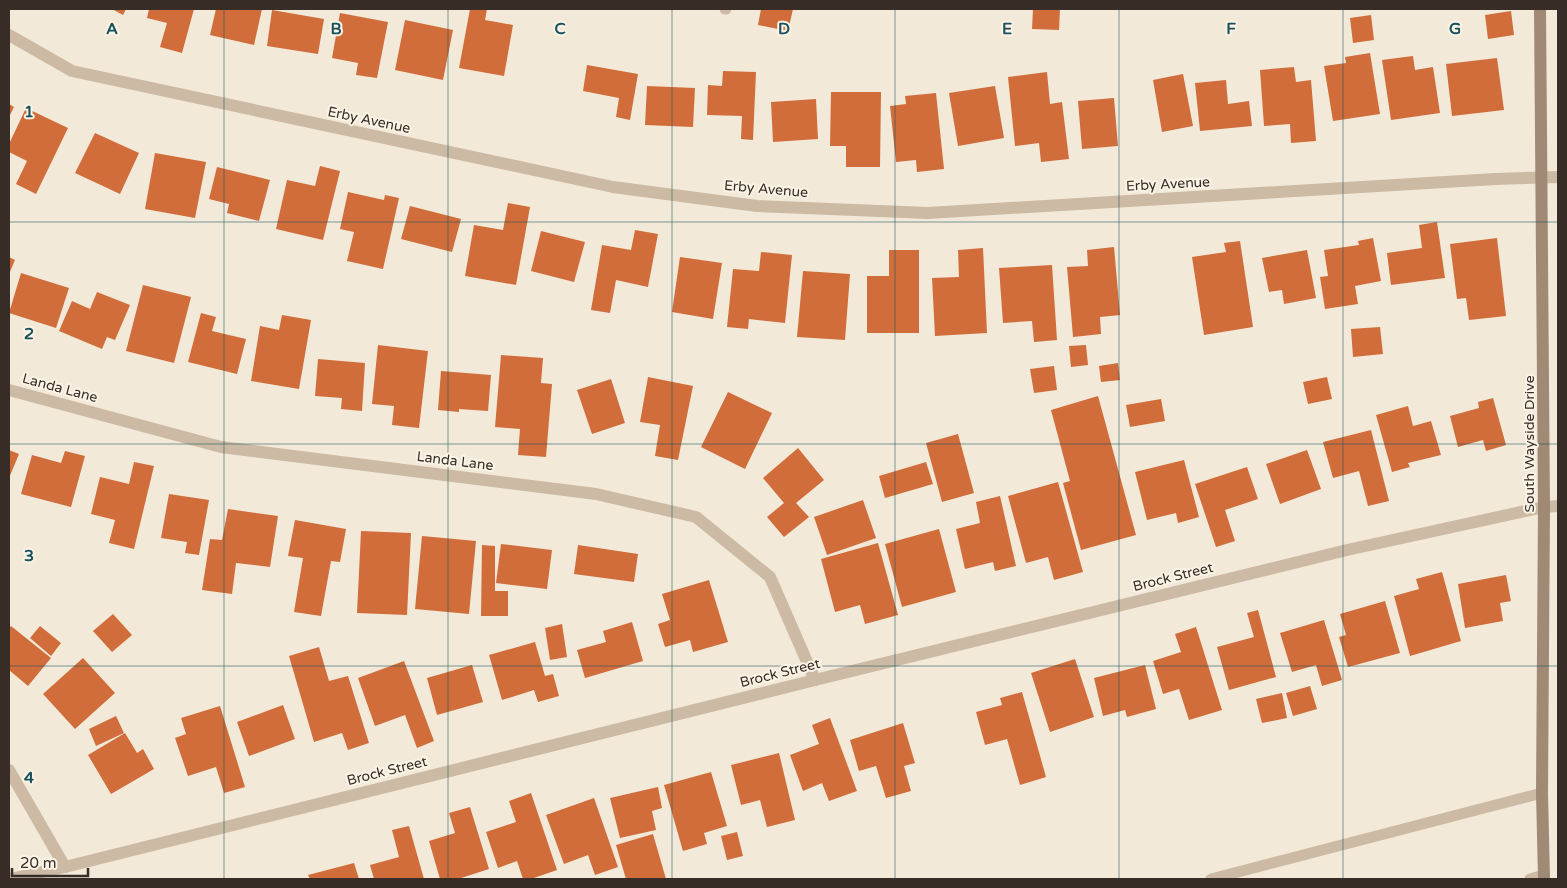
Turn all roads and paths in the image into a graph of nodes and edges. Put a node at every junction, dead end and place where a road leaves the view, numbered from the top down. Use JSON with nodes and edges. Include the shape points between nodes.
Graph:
{"nodes":[{"id":1,"x":1540,"y":9,"type":"edge"},
{"id":2,"x":9,"y":35,"type":"edge"},
{"id":3,"x":1558,"y":177,"type":"edge"},
{"id":4,"x":1542,"y":178,"type":"junction"},
{"id":5,"x":9,"y":390,"type":"edge"},
{"id":6,"x":1558,"y":506,"type":"edge"},
{"id":7,"x":1544,"y":507,"type":"junction"},
{"id":8,"x":814,"y":680,"type":"junction"},
{"id":9,"x":9,"y":770,"type":"edge"},
{"id":10,"x":1542,"y":793,"type":"junction"},
{"id":11,"x":64,"y":867,"type":"junction"},
{"id":12,"x":1544,"y":877,"type":"edge"},
{"id":13,"x":10,"y":879,"type":"edge"},
{"id":14,"x":1211,"y":879,"type":"edge"},
{"id":15,"x":1530,"y":879,"type":"edge"}],
"edges":[{"from":1,"to":4,"type":"main road","name":"South Wayside Drive"},
{"from":2,"to":4,"type":"street","name":"Erby Avenue","via":[[72,71],[613,187],[757,206],[928,213]]},
{"from":3,"to":4,"type":"street","name":"Erby Avenue"},
{"from":4,"to":7,"type":"main road","name":"South Wayside Drive"},
{"from":5,"to":8,"type":"street","name":"Landa Lane","via":[[222,447],[596,494],[696,517],[770,577]]},
{"from":6,"to":7,"type":"street","name":"Brock Street"},
{"from":7,"to":8,"type":"street","name":"Brock Street","via":[[1347,550]]},
{"from":7,"to":10,"type":"main road","name":"South Wayside Drive"},
{"from":8,"to":11,"type":"street","name":"Brock Street"},
{"from":9,"to":11,"type":"street"},
{"from":10,"to":12,"type":"main road","name":"South Wayside Drive"},
{"from":10,"to":14,"type":"lane"},
{"from":11,"to":13,"type":"street","name":"Brock Street"},
{"from":12,"to":15,"type":"lane"}]}
